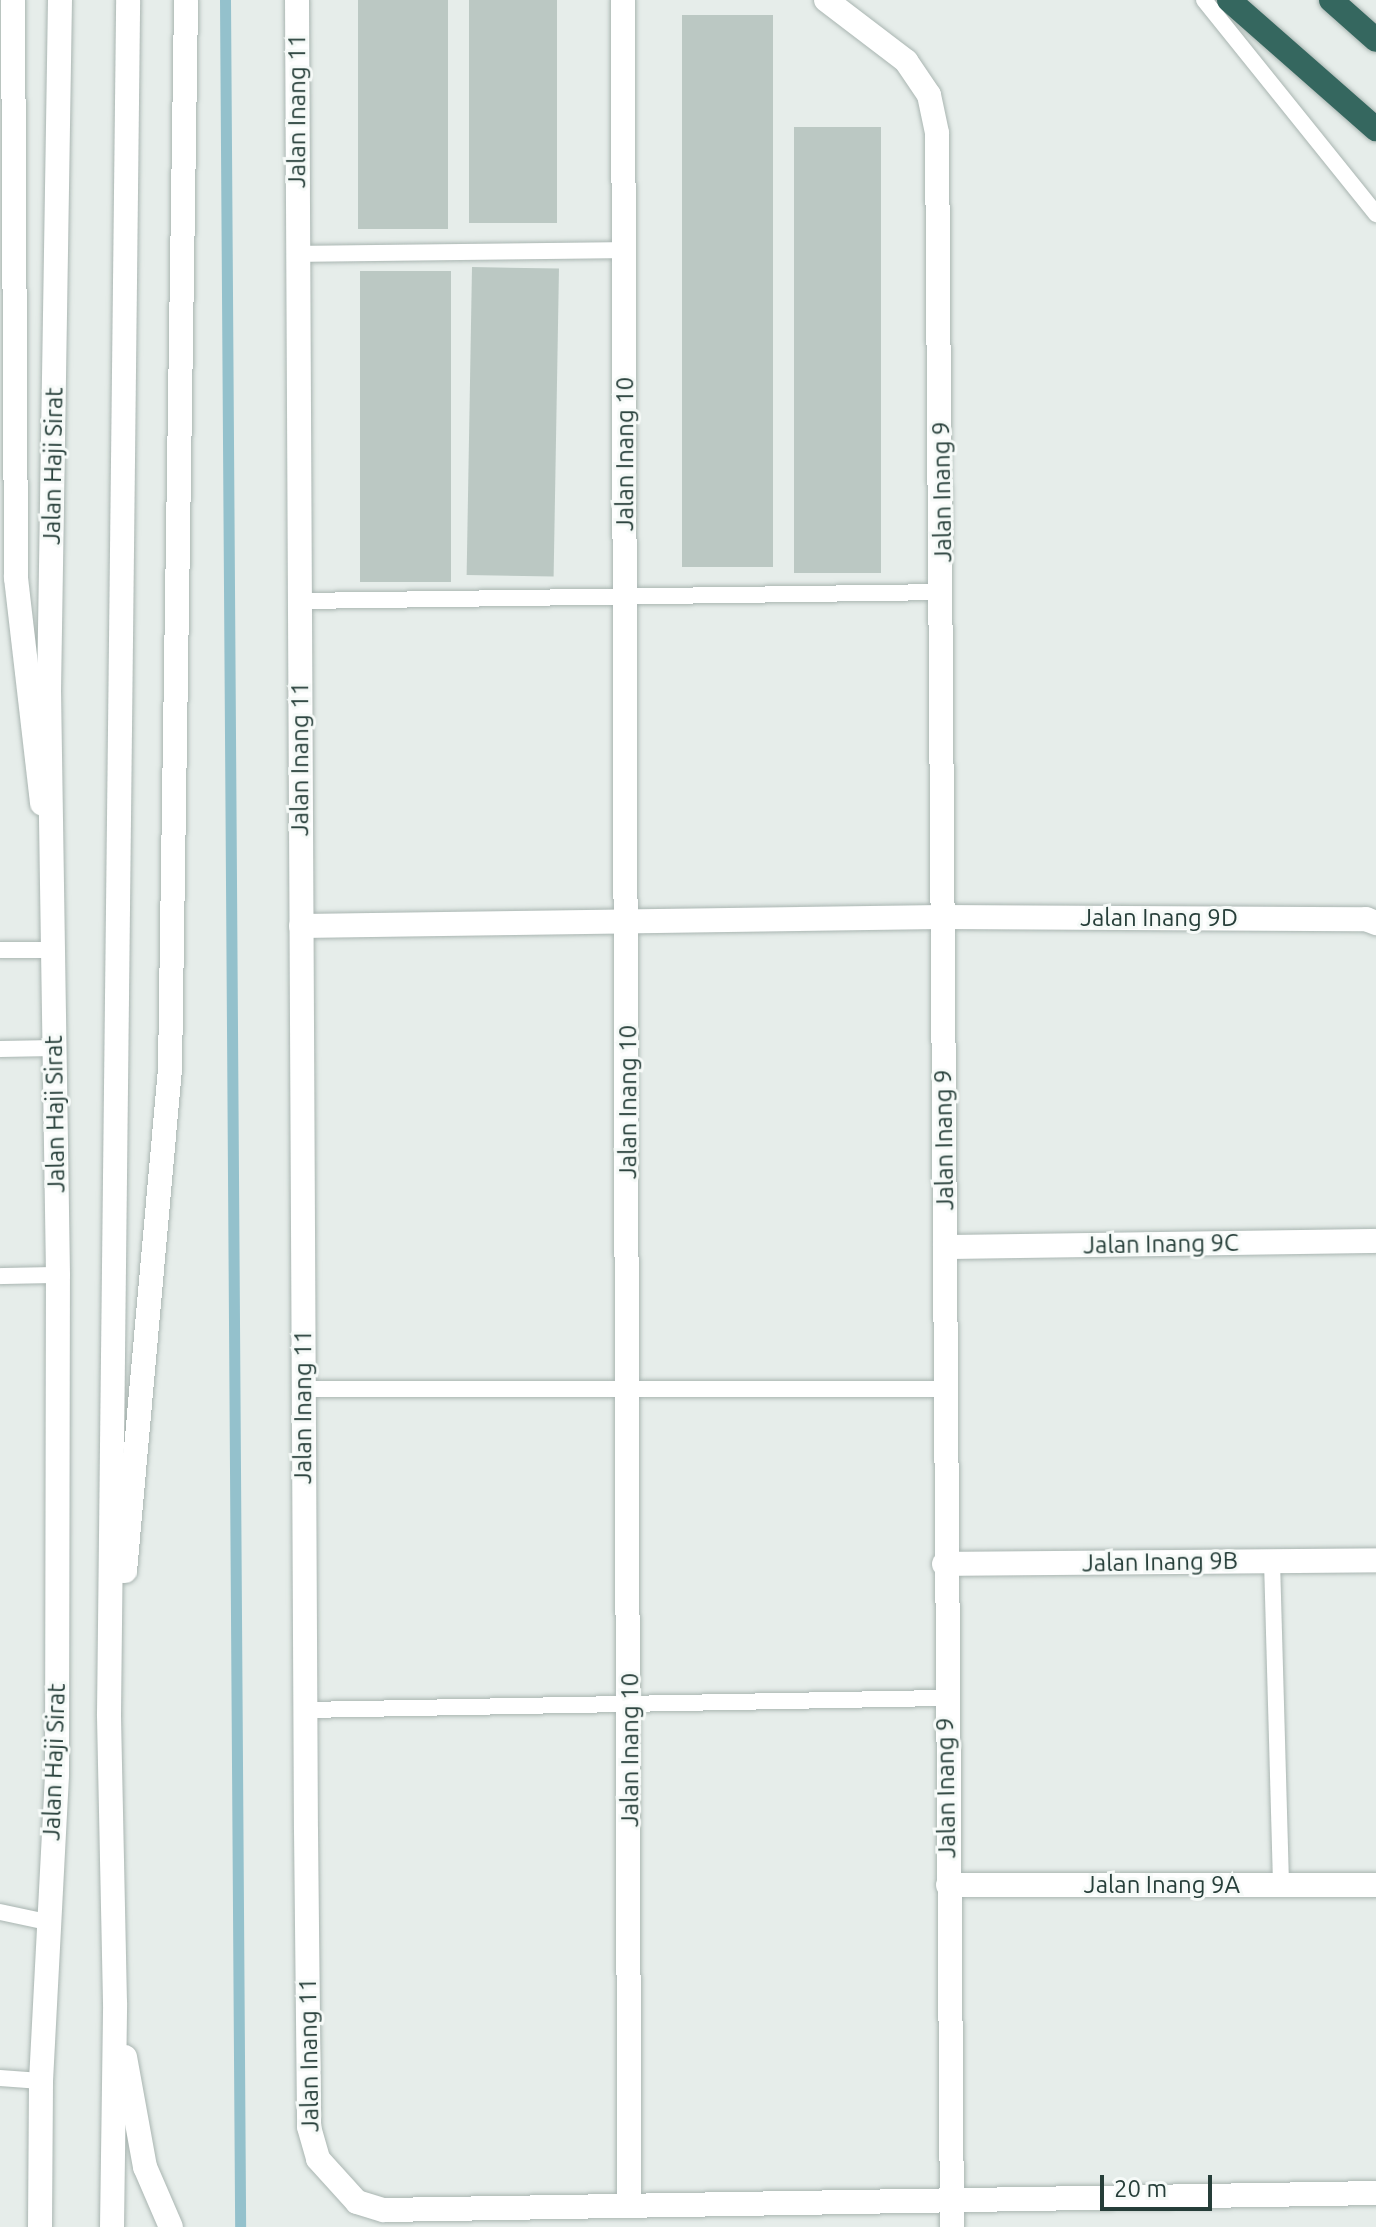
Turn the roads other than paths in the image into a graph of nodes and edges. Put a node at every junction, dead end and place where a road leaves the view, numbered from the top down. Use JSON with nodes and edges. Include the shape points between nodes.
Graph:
{"nodes":[{"id":1,"x":13,"y":0,"type":"edge"},
{"id":2,"x":60,"y":0,"type":"edge"},
{"id":3,"x":128,"y":0,"type":"edge"},
{"id":4,"x":186,"y":0,"type":"edge"},
{"id":5,"x":297,"y":0,"type":"edge"},
{"id":6,"x":623,"y":0,"type":"edge"},
{"id":7,"x":826,"y":0,"type":"edge"},
{"id":8,"x":1204,"y":0,"type":"edge"},
{"id":9,"x":1229,"y":0,"type":"edge"},
{"id":10,"x":1331,"y":0,"type":"edge"},
{"id":11,"x":1376,"y":40,"type":"edge"},
{"id":12,"x":7,"y":66,"type":"edge"},
{"id":13,"x":1376,"y":129,"type":"edge"},
{"id":14,"x":1376,"y":214,"type":"edge"},
{"id":15,"x":624,"y":250,"type":"junction"},
{"id":16,"x":298,"y":254,"type":"junction"},
{"id":17,"x":8,"y":411,"type":"edge"},
{"id":18,"x":8,"y":575,"type":"edge"},
{"id":19,"x":943,"y":592,"type":"junction"},
{"id":20,"x":626,"y":596,"type":"junction"},
{"id":21,"x":300,"y":601,"type":"junction"},
{"id":22,"x":52,"y":898,"type":"junction"},
{"id":23,"x":941,"y":917,"type":"junction"},
{"id":24,"x":627,"y":920,"type":"junction"},
{"id":25,"x":1376,"y":923,"type":"edge"},
{"id":26,"x":301,"y":926,"type":"junction"},
{"id":27,"x":0,"y":950,"type":"edge"},
{"id":28,"x":51,"y":950,"type":"junction"},
{"id":29,"x":55,"y":1048,"type":"junction"},
{"id":30,"x":0,"y":1049,"type":"edge"},
{"id":31,"x":1376,"y":1241,"type":"edge"},
{"id":32,"x":945,"y":1247,"type":"junction"},
{"id":33,"x":58,"y":1275,"type":"junction"},
{"id":34,"x":0,"y":1276,"type":"edge"},
{"id":35,"x":304,"y":1389,"type":"junction"},
{"id":36,"x":630,"y":1389,"type":"junction"},
{"id":37,"x":943,"y":1389,"type":"junction"},
{"id":38,"x":1376,"y":1560,"type":"edge"},
{"id":39,"x":1272,"y":1561,"type":"junction"},
{"id":40,"x":944,"y":1564,"type":"junction"},
{"id":41,"x":944,"y":1698,"type":"junction"},
{"id":42,"x":631,"y":1704,"type":"junction"},
{"id":43,"x":305,"y":1710,"type":"junction"},
{"id":44,"x":109,"y":1714,"type":"junction"},
{"id":45,"x":1281,"y":1884,"type":"junction"},
{"id":46,"x":948,"y":1885,"type":"junction"},
{"id":47,"x":1376,"y":1885,"type":"edge"},
{"id":48,"x":0,"y":1912,"type":"edge"},
{"id":49,"x":47,"y":1922,"type":"junction"},
{"id":50,"x":115,"y":2003,"type":"junction"},
{"id":51,"x":0,"y":2078,"type":"edge"},
{"id":52,"x":41,"y":2081,"type":"junction"},
{"id":53,"x":1376,"y":2193,"type":"edge"},
{"id":54,"x":951,"y":2199,"type":"junction"},
{"id":55,"x":629,"y":2205,"type":"junction"},
{"id":56,"x":40,"y":2227,"type":"edge"},
{"id":57,"x":112,"y":2227,"type":"edge"},
{"id":58,"x":171,"y":2227,"type":"edge"},
{"id":59,"x":952,"y":2227,"type":"edge"}],
"edges":[{"from":1,"to":12,"type":"street"},
{"from":2,"to":22,"type":"street","name":"Jalan Haji Sirat","via":[[49,692]]},
{"from":3,"to":44,"type":"street"},
{"from":4,"to":44,"type":"street","via":[[170,1069]]},
{"from":5,"to":16,"type":"street","name":"Jalan Inang 11"},
{"from":6,"to":15,"type":"street","name":"Jalan Inang 10"},
{"from":7,"to":19,"type":"street","name":"Jalan Inang 9","via":[[906,61],[929,95],[937,133]]},
{"from":8,"to":14,"type":"lane"},
{"from":9,"to":13,"type":"highway"},
{"from":10,"to":11,"type":"highway"},
{"from":12,"to":17,"type":"street"},
{"from":15,"to":16,"type":"lane"},
{"from":15,"to":20,"type":"street","name":"Jalan Inang 10"},
{"from":16,"to":21,"type":"street","name":"Jalan Inang 11"},
{"from":17,"to":18,"type":"street"},
{"from":18,"to":22,"type":"street"},
{"from":19,"to":20,"type":"lane"},
{"from":19,"to":23,"type":"street","name":"Jalan Inang 9"},
{"from":20,"to":21,"type":"lane"},
{"from":20,"to":24,"type":"street","name":"Jalan Inang 10"},
{"from":21,"to":26,"type":"street","name":"Jalan Inang 11"},
{"from":22,"to":28,"type":"street","name":"Jalan Haji Sirat"},
{"from":23,"to":24,"type":"street","name":"Jalan Inang 9D"},
{"from":23,"to":25,"type":"street","name":"Jalan Inang 9D"},
{"from":23,"to":32,"type":"street","name":"Jalan Inang 9"},
{"from":24,"to":26,"type":"street","name":"Jalan Inang 9D"},
{"from":24,"to":36,"type":"street","name":"Jalan Inang 10"},
{"from":26,"to":35,"type":"street","name":"Jalan Inang 11"},
{"from":27,"to":28,"type":"lane"},
{"from":28,"to":29,"type":"street","name":"Jalan Haji Sirat"},
{"from":29,"to":30,"type":"lane"},
{"from":29,"to":33,"type":"street","name":"Jalan Haji Sirat"},
{"from":31,"to":32,"type":"street","name":"Jalan Inang 9C"},
{"from":32,"to":37,"type":"street","name":"Jalan Inang 9"},
{"from":33,"to":34,"type":"lane"},
{"from":33,"to":49,"type":"street","name":"Jalan Haji Sirat","via":[[57,1775]]},
{"from":35,"to":36,"type":"lane"},
{"from":35,"to":43,"type":"street","name":"Jalan Inang 11"},
{"from":36,"to":37,"type":"lane"},
{"from":36,"to":42,"type":"street","name":"Jalan Inang 10"},
{"from":37,"to":40,"type":"street","name":"Jalan Inang 9"},
{"from":38,"to":39,"type":"street","name":"Jalan Inang 9B"},
{"from":39,"to":40,"type":"street","name":"Jalan Inang 9B"},
{"from":39,"to":45,"type":"lane"},
{"from":40,"to":41,"type":"street","name":"Jalan Inang 9"},
{"from":41,"to":42,"type":"lane"},
{"from":41,"to":46,"type":"street","name":"Jalan Inang 9"},
{"from":42,"to":43,"type":"lane"},
{"from":42,"to":55,"type":"street","name":"Jalan Inang 10"},
{"from":43,"to":55,"type":"street","name":"Jalan Inang 11","via":[[309,2127],[318,2159],[357,2202],[384,2210]]},
{"from":44,"to":50,"type":"street"},
{"from":45,"to":46,"type":"street","name":"Jalan Inang 9A"},
{"from":45,"to":47,"type":"street","name":"Jalan Inang 9A"},
{"from":46,"to":54,"type":"street","name":"Jalan Inang 9"},
{"from":48,"to":49,"type":"lane"},
{"from":49,"to":52,"type":"street","name":"Jalan Haji Sirat"},
{"from":50,"to":57,"type":"street"},
{"from":50,"to":58,"type":"street","via":[[145,2167]]},
{"from":51,"to":52,"type":"lane"},
{"from":52,"to":56,"type":"street","name":"Jalan Haji Sirat"},
{"from":53,"to":54,"type":"street","name":"Jalan Inang 11"},
{"from":54,"to":55,"type":"street","name":"Jalan Inang 11"},
{"from":54,"to":59,"type":"street","name":"Jalan Inang 9"}]}
